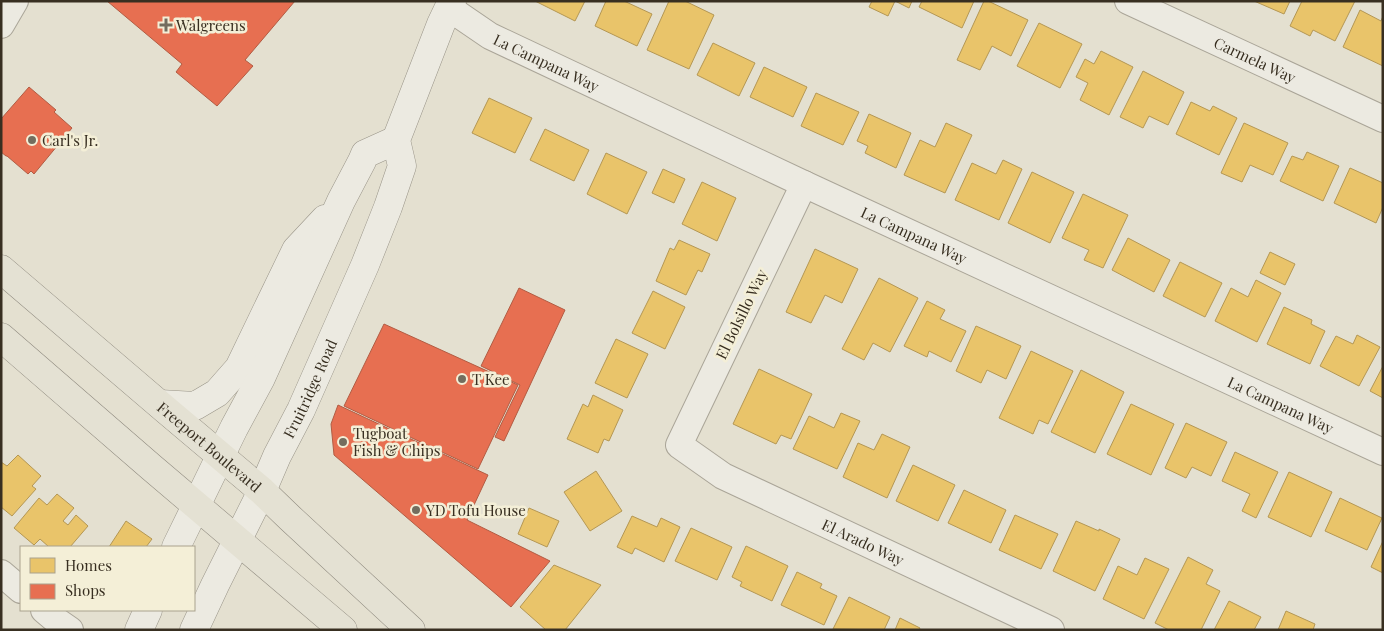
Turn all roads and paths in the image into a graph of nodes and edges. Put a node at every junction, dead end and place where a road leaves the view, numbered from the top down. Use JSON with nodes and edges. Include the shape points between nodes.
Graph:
{"nodes":[{"id":1,"x":15,"y":1,"type":"edge"},
{"id":2,"x":1128,"y":1,"type":"edge"},
{"id":3,"x":450,"y":4,"type":"edge"},
{"id":4,"x":1,"y":24,"type":"edge"},
{"id":5,"x":1383,"y":119,"type":"edge"},
{"id":6,"x":396,"y":140,"type":"junction"},
{"id":7,"x":804,"y":184,"type":"junction"},
{"id":8,"x":341,"y":201,"type":"junction"},
{"id":9,"x":1,"y":269,"type":"edge"},
{"id":10,"x":1,"y":337,"type":"edge"},
{"id":11,"x":160,"y":404,"type":"junction"},
{"id":12,"x":679,"y":445,"type":"joint"},
{"id":13,"x":1383,"y":452,"type":"edge"},
{"id":14,"x":222,"y":456,"type":"junction"},
{"id":15,"x":262,"y":491,"type":"junction"},
{"id":16,"x":196,"y":505,"type":"junction"},
{"id":17,"x":238,"y":541,"type":"junction"},
{"id":18,"x":176,"y":546,"type":"edge"},
{"id":19,"x":1,"y":573,"type":"edge"},
{"id":20,"x":20,"y":589,"type":"edge"},
{"id":21,"x":45,"y":611,"type":"edge"},
{"id":22,"x":148,"y":611,"type":"edge"},
{"id":23,"x":70,"y":630,"type":"edge"},
{"id":24,"x":139,"y":630,"type":"edge"},
{"id":25,"x":194,"y":630,"type":"edge"},
{"id":26,"x":343,"y":630,"type":"edge"},
{"id":27,"x":411,"y":630,"type":"edge"},
{"id":28,"x":1051,"y":630,"type":"edge"}],
"edges":[{"from":1,"to":4,"type":"street"},
{"from":2,"to":5,"type":"street","name":"Carmela Way"},
{"from":3,"to":6,"type":"main road"},
{"from":3,"to":7,"type":"street","name":"La Campana Way","via":[[490,36]]},
{"from":6,"to":8,"type":"main road","via":[[365,154]]},
{"from":6,"to":15,"type":"main road","name":"Fruitridge Road","via":[[402,166],[388,207],[301,410]]},
{"from":7,"to":12,"type":"street","name":"El Bolsillo Way"},
{"from":7,"to":13,"type":"street","name":"La Campana Way"},
{"from":8,"to":11,"type":"main road","via":[[296,250],[239,368],[217,393],[195,406]]},
{"from":8,"to":14,"type":"main road"},
{"from":9,"to":11,"type":"main road","name":"Freeport Boulevard"},
{"from":10,"to":16,"type":"main road"},
{"from":11,"to":14,"type":"main road","name":"Freeport Boulevard"},
{"from":12,"to":28,"type":"street","name":"El Arado Way","via":[[723,476]]},
{"from":14,"to":15,"type":"main road","name":"Freeport Boulevard"},
{"from":14,"to":16,"type":"main road"},
{"from":15,"to":17,"type":"main road","name":"Fruitridge Road"},
{"from":15,"to":27,"type":"main road","name":"Freeport Boulevard"},
{"from":16,"to":17,"type":"main road"},
{"from":16,"to":18,"type":"main road"},
{"from":17,"to":25,"type":"main road","name":"Fruitridge Road"},
{"from":17,"to":26,"type":"main road"},
{"from":19,"to":20,"type":"street"},
{"from":21,"to":23,"type":"street"},
{"from":22,"to":24,"type":"main road"}]}
